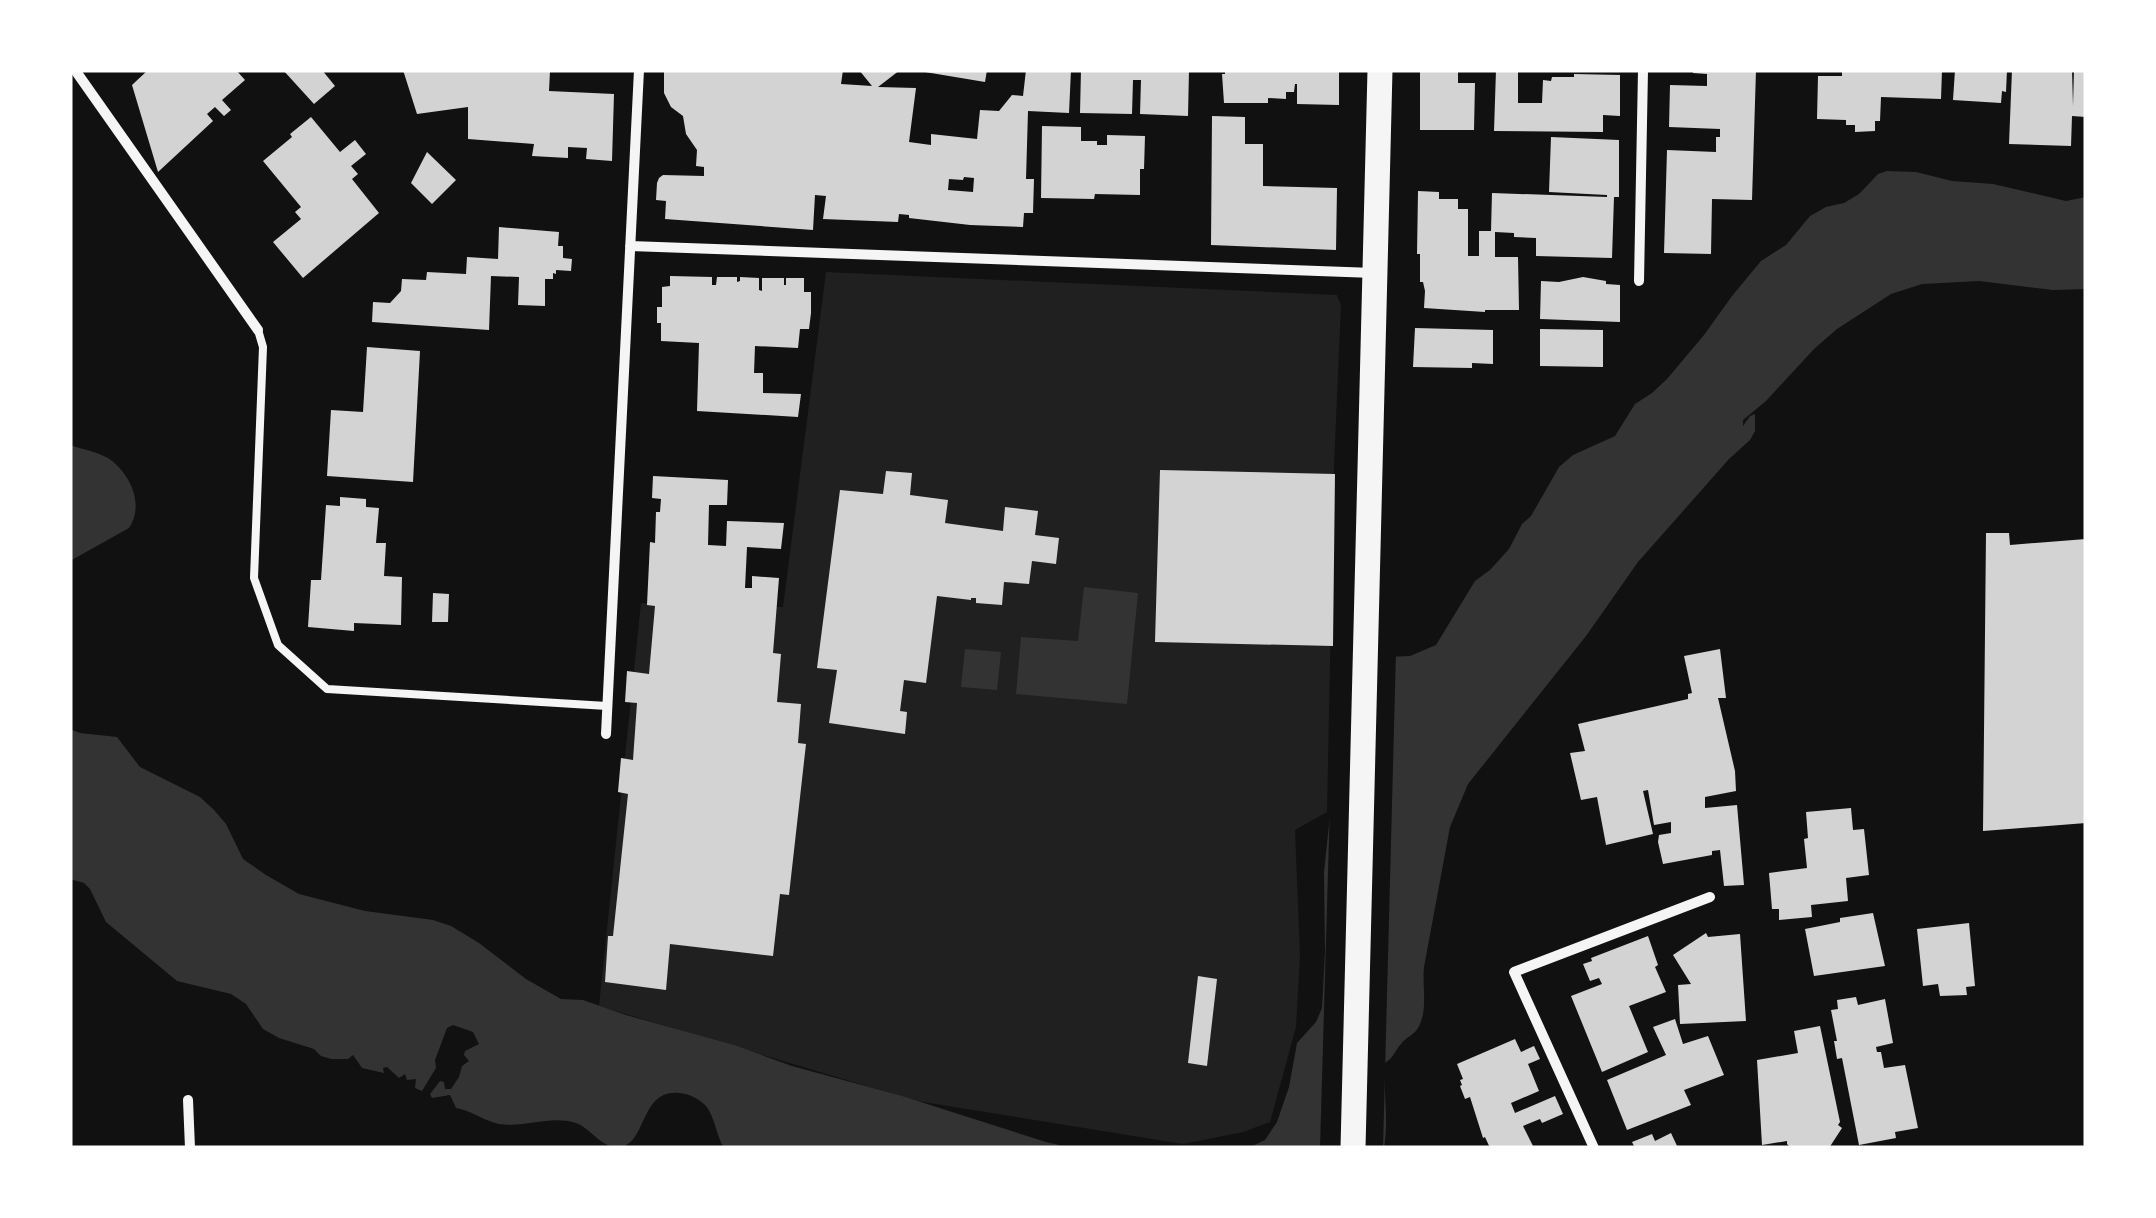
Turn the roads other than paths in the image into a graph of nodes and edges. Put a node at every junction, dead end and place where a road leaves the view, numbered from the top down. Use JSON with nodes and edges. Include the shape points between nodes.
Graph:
{"nodes":[{"id":1,"x":75,"y":70,"type":"edge"},
{"id":2,"x":639,"y":70,"type":"edge"},
{"id":3,"x":1380,"y":70,"type":"edge"},
{"id":4,"x":1642,"y":70,"type":"edge"},
{"id":5,"x":630,"y":246,"type":"junction"},
{"id":6,"x":1375,"y":273,"type":"junction"},
{"id":7,"x":1638,"y":281,"type":"dead end"},
{"id":8,"x":258,"y":330,"type":"joint"},
{"id":9,"x":607,"y":706,"type":"junction"},
{"id":10,"x":606,"y":734,"type":"dead end"},
{"id":11,"x":1710,"y":897,"type":"dead end"},
{"id":12,"x":188,"y":1100,"type":"dead end"},
{"id":13,"x":190,"y":1148,"type":"edge"},
{"id":14,"x":1353,"y":1148,"type":"edge"},
{"id":15,"x":1594,"y":1148,"type":"edge"}],
"edges":[{"from":1,"to":8,"type":"street"},
{"from":2,"to":5,"type":"street"},
{"from":3,"to":6,"type":"main road"},
{"from":4,"to":7,"type":"street"},
{"from":5,"to":6,"type":"street"},
{"from":5,"to":9,"type":"street"},
{"from":6,"to":14,"type":"main road"},
{"from":8,"to":9,"type":"lane","via":[[264,348],[254,578],[278,645],[327,688]]},
{"from":9,"to":10,"type":"street"},
{"from":11,"to":15,"type":"street","via":[[1514,972]]},
{"from":12,"to":13,"type":"street"}]}
